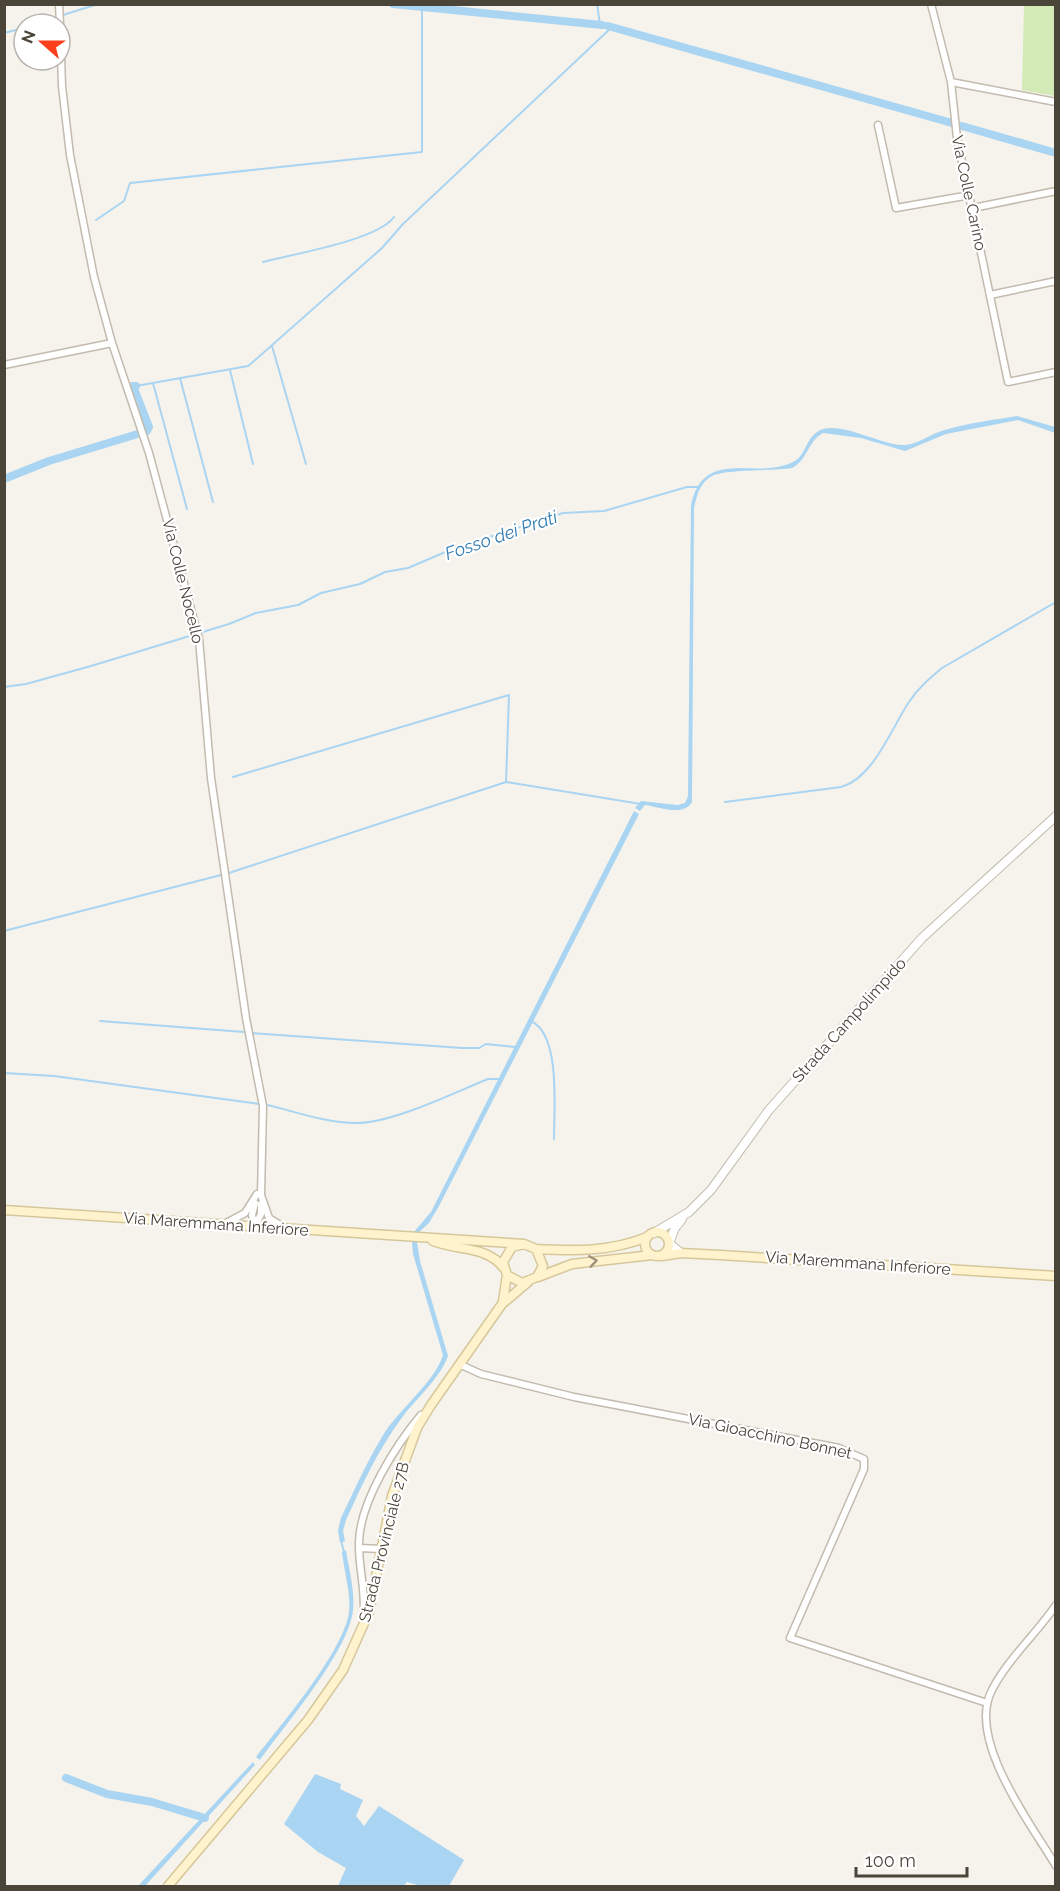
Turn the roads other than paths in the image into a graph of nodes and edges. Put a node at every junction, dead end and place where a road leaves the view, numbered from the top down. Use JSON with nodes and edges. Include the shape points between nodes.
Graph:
{"nodes":[{"id":1,"x":931,"y":4,"type":"edge"},
{"id":2,"x":62,"y":72,"type":"edge"},
{"id":3,"x":951,"y":82,"type":"junction"},
{"id":4,"x":1056,"y":102,"type":"edge"},
{"id":5,"x":878,"y":125,"type":"dead end"},
{"id":6,"x":1056,"y":191,"type":"edge"},
{"id":7,"x":969,"y":195,"type":"junction"},
{"id":8,"x":973,"y":208,"type":"junction"},
{"id":9,"x":1056,"y":281,"type":"edge"},
{"id":10,"x":990,"y":295,"type":"junction"},
{"id":11,"x":112,"y":343,"type":"junction"},
{"id":12,"x":4,"y":365,"type":"edge"},
{"id":13,"x":1056,"y":372,"type":"edge"},
{"id":14,"x":1056,"y":816,"type":"edge"},
{"id":15,"x":259,"y":1194,"type":"junction"},
{"id":16,"x":4,"y":1210,"type":"edge"},
{"id":17,"x":689,"y":1212,"type":"junction"},
{"id":18,"x":222,"y":1224,"type":"junction"},
{"id":19,"x":255,"y":1226,"type":"junction"},
{"id":20,"x":285,"y":1228,"type":"junction"},
{"id":21,"x":651,"y":1235,"type":"junction"},
{"id":22,"x":427,"y":1238,"type":"junction"},
{"id":23,"x":669,"y":1243,"type":"junction"},
{"id":24,"x":524,"y":1244,"type":"junction"},
{"id":25,"x":536,"y":1249,"type":"junction"},
{"id":26,"x":681,"y":1253,"type":"junction"},
{"id":27,"x":657,"y":1255,"type":"junction"},
{"id":28,"x":505,"y":1271,"type":"junction"},
{"id":29,"x":1056,"y":1276,"type":"edge"},
{"id":30,"x":537,"y":1277,"type":"junction"},
{"id":31,"x":528,"y":1282,"type":"junction"},
{"id":32,"x":502,"y":1304,"type":"junction"},
{"id":33,"x":459,"y":1364,"type":"junction"},
{"id":34,"x":431,"y":1405,"type":"junction"},
{"id":35,"x":359,"y":1548,"type":"junction"},
{"id":36,"x":382,"y":1549,"type":"junction"},
{"id":37,"x":1056,"y":1605,"type":"edge"},
{"id":38,"x":362,"y":1632,"type":"junction"},
{"id":39,"x":987,"y":1703,"type":"junction"},
{"id":40,"x":1056,"y":1866,"type":"edge"},
{"id":41,"x":168,"y":1887,"type":"edge"}],
"edges":[{"from":1,"to":3,"type":"street","name":"Via Colle Carino"},
{"from":2,"to":11,"type":"street","name":"Via Colle Nocello","via":[[72,164],[94,277]]},
{"from":3,"to":4,"type":"street"},
{"from":3,"to":7,"type":"street","name":"Via Colle Carino"},
{"from":5,"to":7,"type":"street","via":[[896,208]]},
{"from":6,"to":8,"type":"street"},
{"from":7,"to":8,"type":"street","name":"Via Colle Carino"},
{"from":8,"to":10,"type":"street","name":"Via Colle Carino"},
{"from":9,"to":10,"type":"street"},
{"from":10,"to":13,"type":"street","name":"Via Colle Carino","via":[[1008,382]]},
{"from":11,"to":12,"type":"street"},
{"from":11,"to":15,"type":"street","name":"Via Colle Nocello","via":[[143,432],[199,639],[211,778],[262,1101]]},
{"from":14,"to":17,"type":"street","name":"Strada Campolimpido","via":[[917,943],[785,1091],[711,1190]]},
{"from":15,"to":18,"type":"street","via":[[243,1215]]},
{"from":15,"to":19,"type":"street","via":[[261,1214]]},
{"from":15,"to":20,"type":"street","via":[[269,1218]]},
{"from":16,"to":18,"type":"main road","name":"Via Maremmana Inferiore"},
{"from":17,"to":21,"type":"street","name":"Strada Campolimpido"},
{"from":17,"to":23,"type":"street","via":[[675,1228]]},
{"from":18,"to":19,"type":"main road","name":"Via Maremmana Inferiore"},
{"from":19,"to":20,"type":"main road","name":"Via Maremmana Inferiore"},
{"from":20,"to":22,"type":"main road","name":"Via Maremmana Inferiore"},
{"from":21,"to":23,"type":"main road","via":[[666,1236]]},
{"from":21,"to":25,"type":"main road","via":[[598,1250]]},
{"from":21,"to":27,"type":"main road","via":[[646,1249]]},
{"from":22,"to":24,"type":"main road","name":"Via Maremmana Inferiore"},
{"from":22,"to":28,"type":"main road","name":"Via Maremmana Inferiore","via":[[486,1253]]},
{"from":23,"to":26,"type":"street"},
{"from":23,"to":27,"type":"main road","via":[[668,1251]]},
{"from":24,"to":25,"type":"main road"},
{"from":24,"to":28,"type":"main road","via":[[508,1251]]},
{"from":25,"to":30,"type":"main road","via":[[543,1266]]},
{"from":26,"to":27,"type":"main road","name":"Via Maremmana Inferiore"},
{"from":26,"to":29,"type":"main road","name":"Via Maremmana Inferiore"},
{"from":30,"to":27,"type":"main road","name":"Via Maremmana Inferiore","one_way":true,"via":[[572,1264]]},
{"from":28,"to":31,"type":"main road","via":[[516,1282]]},
{"from":28,"to":32,"type":"main road","via":[[507,1289]]},
{"from":30,"to":31,"type":"main road"},
{"from":31,"to":32,"type":"main road"},
{"from":32,"to":33,"type":"main road","name":"Strada Provinciale 27B"},
{"from":33,"to":34,"type":"main road","name":"Strada Provinciale 27B"},
{"from":33,"to":39,"type":"street","name":"Via Gioacchino Bonnet","via":[[481,1374],[574,1396],[858,1454],[864,1459],[864,1469],[790,1638]]},
{"from":34,"to":35,"type":"street","via":[[400,1443],[377,1486],[362,1522]]},
{"from":34,"to":36,"type":"main road","name":"Strada Provinciale 27B","via":[[417,1428],[397,1480]]},
{"from":35,"to":36,"type":"street"},
{"from":35,"to":38,"type":"street","via":[[365,1599]]},
{"from":36,"to":38,"type":"main road","name":"Strada Provinciale 27B"},
{"from":37,"to":39,"type":"street","via":[[993,1687]]},
{"from":38,"to":41,"type":"main road","name":"Strada Provinciale 27B","via":[[318,1706]]},
{"from":39,"to":40,"type":"street","via":[[995,1759]]}]}
